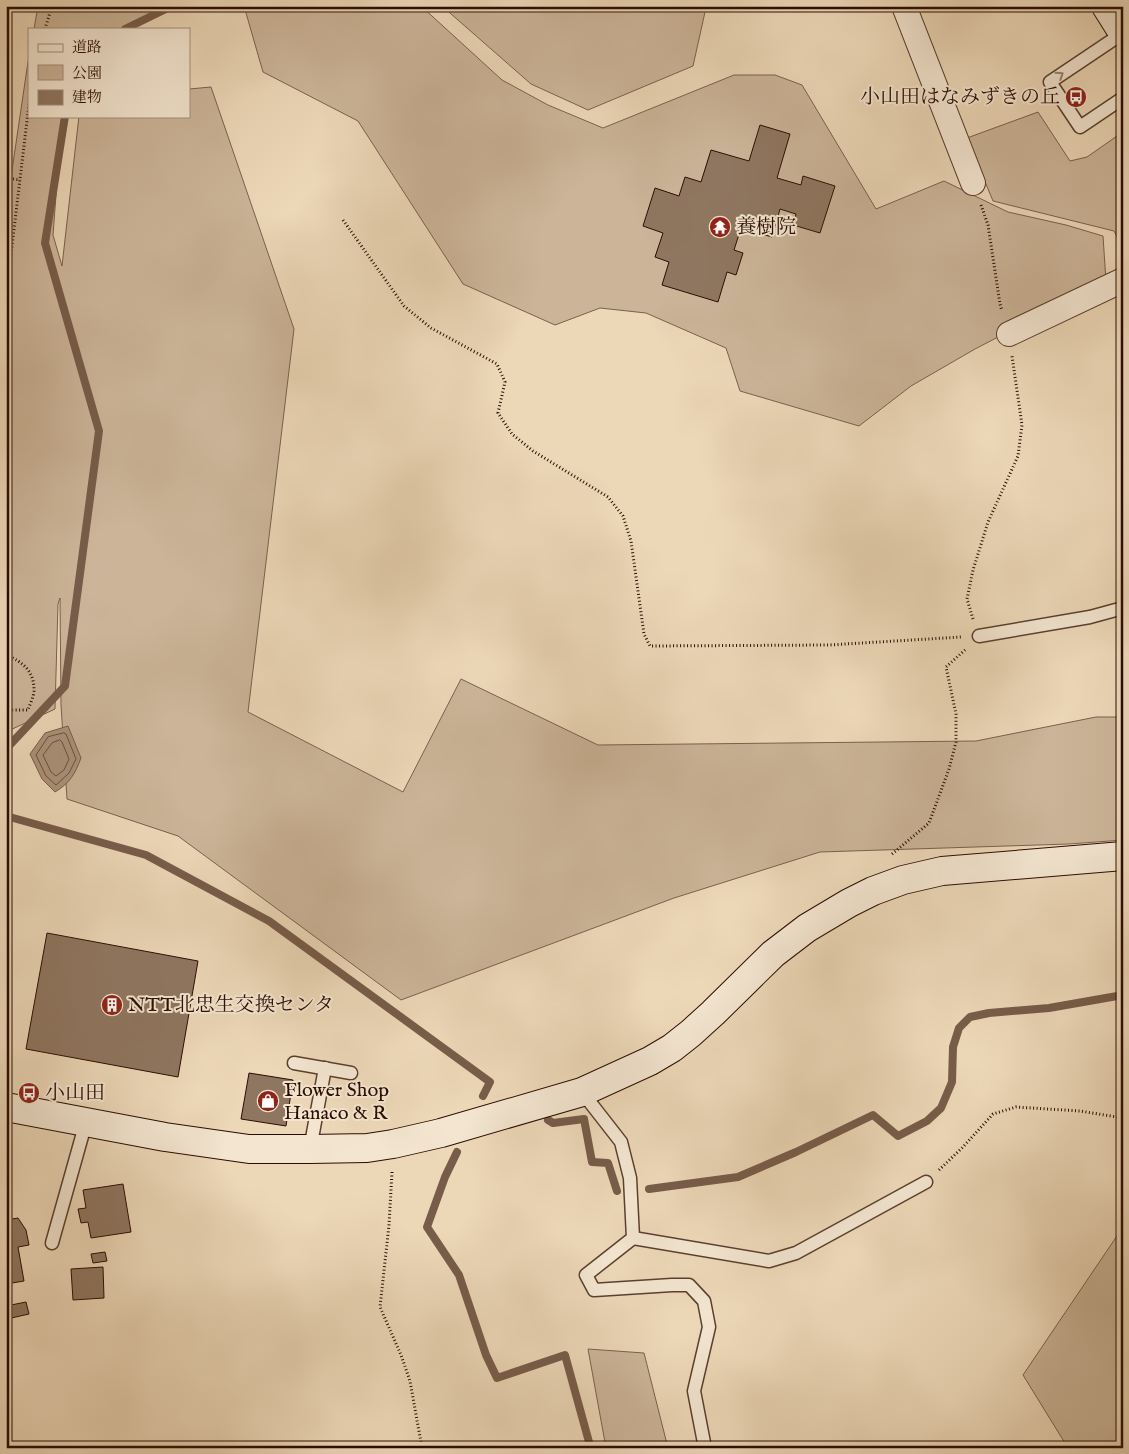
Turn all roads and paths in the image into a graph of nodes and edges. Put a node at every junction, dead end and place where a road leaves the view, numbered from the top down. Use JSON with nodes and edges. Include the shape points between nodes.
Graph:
{"nodes":[{"id":1,"x":52,"y":6,"type":"edge"},
{"id":2,"x":904,"y":6,"type":"edge"},
{"id":3,"x":1106,"y":6,"type":"edge"},
{"id":4,"x":45,"y":28,"type":"edge"},
{"id":5,"x":1123,"y":33,"type":"edge"},
{"id":6,"x":1123,"y":98,"type":"edge"},
{"id":7,"x":28,"y":112,"type":"edge"},
{"id":8,"x":6,"y":178,"type":"edge"},
{"id":9,"x":20,"y":180,"type":"junction"},
{"id":10,"x":973,"y":183,"type":"joint"},
{"id":11,"x":343,"y":220,"type":"dead end"},
{"id":12,"x":1123,"y":280,"type":"edge"},
{"id":13,"x":6,"y":296,"type":"edge"},
{"id":14,"x":1009,"y":334,"type":"junction"},
{"id":15,"x":1123,"y":608,"type":"edge"},
{"id":16,"x":979,"y":636,"type":"junction"},
{"id":17,"x":6,"y":655,"type":"edge"},
{"id":18,"x":6,"y":707,"type":"edge"},
{"id":19,"x":1123,"y":856,"type":"edge"},
{"id":20,"x":888,"y":858,"type":"dead end"},
{"id":21,"x":294,"y":1063,"type":"dead end"},
{"id":22,"x":325,"y":1068,"type":"junction"},
{"id":23,"x":351,"y":1073,"type":"dead end"},
{"id":24,"x":582,"y":1092,"type":"junction"},
{"id":25,"x":6,"y":1107,"type":"edge"},
{"id":26,"x":1123,"y":1118,"type":"edge"},
{"id":27,"x":86,"y":1122,"type":"junction"},
{"id":28,"x":393,"y":1144,"type":"junction"},
{"id":29,"x":310,"y":1149,"type":"junction"},
{"id":30,"x":926,"y":1182,"type":"joint"},
{"id":31,"x":633,"y":1238,"type":"junction"},
{"id":32,"x":52,"y":1243,"type":"dead end"},
{"id":33,"x":422,"y":1448,"type":"edge"},
{"id":34,"x":705,"y":1448,"type":"edge"}],
"edges":[{"from":1,"to":4,"type":"path"},
{"from":2,"to":10,"type":"street"},
{"from":3,"to":5,"type":"street"},
{"from":6,"to":5,"type":"lane","one_way":true,"via":[[1080,127],[1050,82]]},
{"from":7,"to":9,"type":"path"},
{"from":8,"to":9,"type":"path"},
{"from":9,"to":13,"type":"path"},
{"from":10,"to":14,"type":"path","via":[[988,225],[1000,304]]},
{"from":11,"to":16,"type":"path","via":[[404,306],[431,328],[497,364],[505,382],[498,413],[512,434],[533,451],[608,497],[623,516],[631,541],[644,634],[650,646],[829,644]]},
{"from":12,"to":14,"type":"street"},
{"from":14,"to":16,"type":"path","via":[[1022,425],[1018,456],[988,522],[967,599]]},
{"from":15,"to":16,"type":"lane","via":[[1090,617]]},
{"from":16,"to":20,"type":"path","via":[[946,667],[956,714],[956,742],[929,823]]},
{"from":17,"to":18,"type":"path","via":[[17,659],[30,671],[34,691],[28,710],[8,710]]},
{"from":19,"to":24,"type":"street","via":[[942,871],[873,891],[807,928],[773,954],[672,1048]]},
{"from":21,"to":22,"type":"lane"},
{"from":22,"to":23,"type":"lane"},
{"from":22,"to":29,"type":"lane"},
{"from":24,"to":28,"type":"street"},
{"from":24,"to":31,"type":"lane","via":[[621,1142],[630,1178]]},
{"from":25,"to":27,"type":"street"},
{"from":26,"to":30,"type":"path","via":[[1080,1111],[1016,1107],[993,1114]]},
{"from":27,"to":29,"type":"street","via":[[249,1149]]},
{"from":27,"to":32,"type":"lane"},
{"from":28,"to":29,"type":"street"},
{"from":28,"to":33,"type":"path","via":[[380,1307],[410,1381]]},
{"from":30,"to":31,"type":"lane","via":[[796,1253],[769,1261]]},
{"from":31,"to":34,"type":"lane","via":[[586,1276],[594,1290],[689,1285],[704,1301],[709,1327],[694,1392]]}]}
